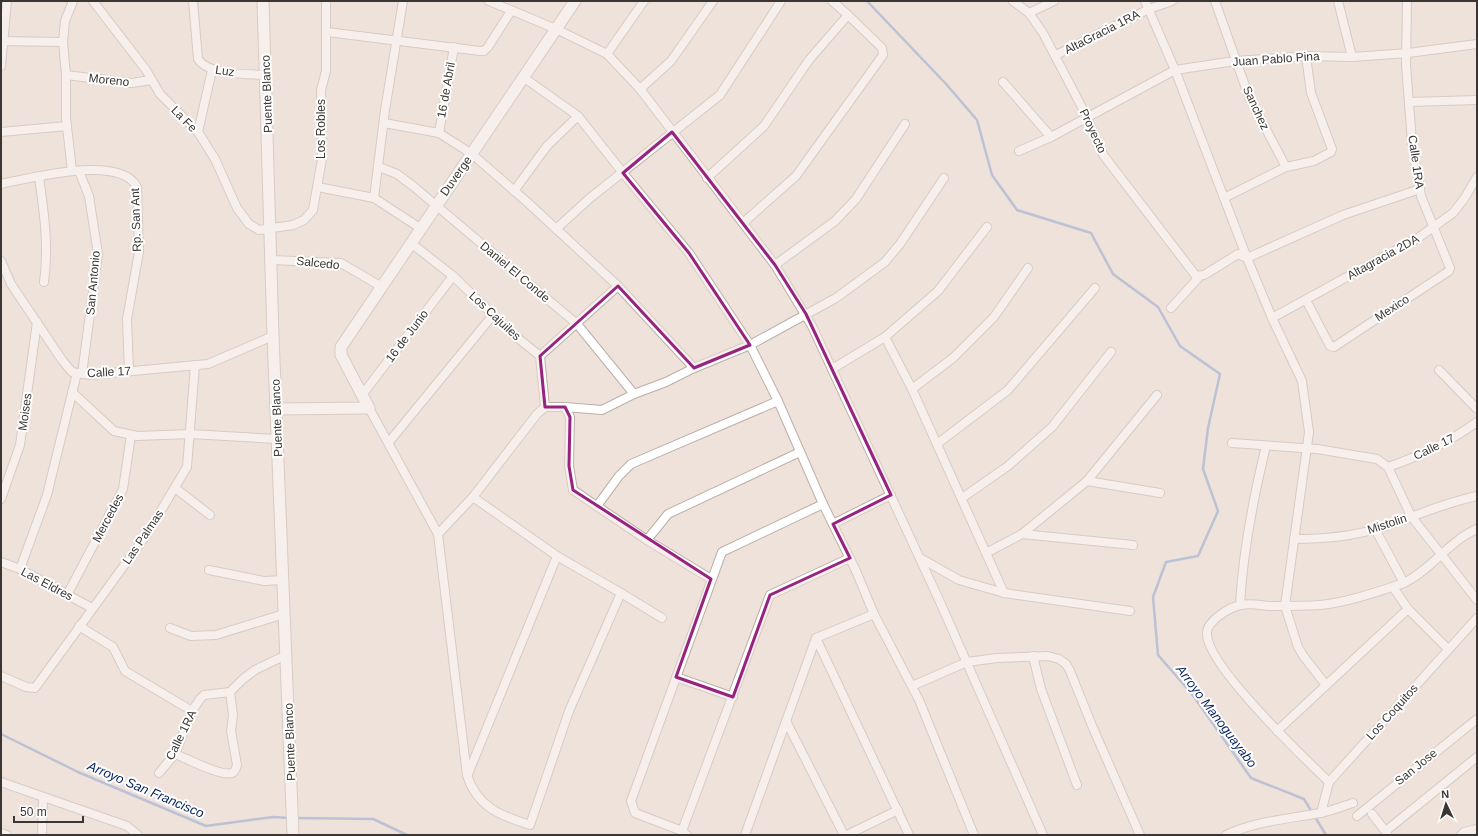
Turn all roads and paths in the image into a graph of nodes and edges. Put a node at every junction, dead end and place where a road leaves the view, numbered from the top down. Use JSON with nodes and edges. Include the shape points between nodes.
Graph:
{"nodes":[{"id":1,"x":7,"y":1,"type":"edge"},
{"id":2,"x":73,"y":1,"type":"edge"},
{"id":3,"x":93,"y":1,"type":"edge"},
{"id":4,"x":193,"y":1,"type":"edge"},
{"id":5,"x":263,"y":1,"type":"edge"},
{"id":6,"x":326,"y":1,"type":"edge"},
{"id":7,"x":403,"y":1,"type":"edge"},
{"id":8,"x":489,"y":1,"type":"edge"},
{"id":9,"x":575,"y":1,"type":"edge"},
{"id":10,"x":644,"y":1,"type":"edge"},
{"id":11,"x":713,"y":1,"type":"edge"},
{"id":12,"x":781,"y":1,"type":"edge"},
{"id":13,"x":832,"y":1,"type":"edge"},
{"id":14,"x":1013,"y":1,"type":"edge"},
{"id":15,"x":1054,"y":1,"type":"edge"},
{"id":16,"x":1172,"y":1,"type":"edge"},
{"id":17,"x":1214,"y":1,"type":"edge"},
{"id":18,"x":1338,"y":1,"type":"edge"},
{"id":19,"x":1407,"y":1,"type":"edge"},
{"id":20,"x":1147,"y":5,"type":"edge"},
{"id":21,"x":512,"y":11,"type":"junction"},
{"id":22,"x":1028,"y":13,"type":"junction"},
{"id":23,"x":848,"y":15,"type":"junction"},
{"id":24,"x":556,"y":29,"type":"junction"},
{"id":25,"x":327,"y":32,"type":"junction"},
{"id":26,"x":2,"y":41,"type":"edge"},
{"id":27,"x":395,"y":41,"type":"junction"},
{"id":28,"x":63,"y":42,"type":"junction"},
{"id":29,"x":1477,"y":44,"type":"edge"},
{"id":30,"x":454,"y":47,"type":"junction"},
{"id":31,"x":1408,"y":53,"type":"junction"},
{"id":32,"x":607,"y":54,"type":"junction"},
{"id":33,"x":1056,"y":56,"type":"junction"},
{"id":34,"x":1306,"y":56,"type":"junction"},
{"id":35,"x":1352,"y":57,"type":"junction"},
{"id":36,"x":1235,"y":61,"type":"junction"},
{"id":37,"x":1,"y":66,"type":"edge"},
{"id":38,"x":212,"y":70,"type":"junction"},
{"id":39,"x":1175,"y":70,"type":"junction"},
{"id":40,"x":66,"y":75,"type":"junction"},
{"id":41,"x":266,"y":75,"type":"junction"},
{"id":42,"x":523,"y":77,"type":"junction"},
{"id":43,"x":151,"y":80,"type":"junction"},
{"id":44,"x":1003,"y":82,"type":"dead end"},
{"id":45,"x":640,"y":89,"type":"junction"},
{"id":46,"x":1477,"y":100,"type":"edge"},
{"id":47,"x":1409,"y":102,"type":"junction"},
{"id":48,"x":578,"y":116,"type":"junction"},
{"id":49,"x":1087,"y":117,"type":"junction"},
{"id":50,"x":384,"y":123,"type":"junction"},
{"id":51,"x":905,"y":124,"type":"dead end"},
{"id":52,"x":67,"y":126,"type":"junction"},
{"id":53,"x":1,"y":132,"type":"edge"},
{"id":54,"x":198,"y":132,"type":"junction"},
{"id":55,"x":672,"y":132,"type":"junction"},
{"id":56,"x":439,"y":133,"type":"junction"},
{"id":57,"x":1051,"y":137,"type":"junction"},
{"id":58,"x":1020,"y":151,"type":"dead end"},
{"id":59,"x":472,"y":154,"type":"junction"},
{"id":60,"x":379,"y":167,"type":"junction"},
{"id":61,"x":1286,"y":167,"type":"junction"},
{"id":62,"x":75,"y":171,"type":"junction"},
{"id":63,"x":623,"y":173,"type":"junction"},
{"id":64,"x":39,"y":177,"type":"junction"},
{"id":65,"x":1477,"y":177,"type":"edge"},
{"id":66,"x":707,"y":178,"type":"junction"},
{"id":67,"x":944,"y":178,"type":"dead end"},
{"id":68,"x":1,"y":184,"type":"edge"},
{"id":69,"x":318,"y":187,"type":"junction"},
{"id":70,"x":514,"y":190,"type":"junction"},
{"id":71,"x":1420,"y":190,"type":"junction"},
{"id":72,"x":374,"y":198,"type":"junction"},
{"id":73,"x":1224,"y":198,"type":"junction"},
{"id":74,"x":435,"y":205,"type":"junction"},
{"id":75,"x":743,"y":223,"type":"junction"},
{"id":76,"x":987,"y":227,"type":"dead end"},
{"id":77,"x":1433,"y":227,"type":"junction"},
{"id":78,"x":420,"y":228,"type":"junction"},
{"id":79,"x":556,"y":228,"type":"junction"},
{"id":80,"x":271,"y":229,"type":"junction"},
{"id":81,"x":411,"y":243,"type":"junction"},
{"id":82,"x":1247,"y":258,"type":"junction"},
{"id":83,"x":272,"y":260,"type":"junction"},
{"id":84,"x":1,"y":261,"type":"edge"},
{"id":85,"x":1450,"y":264,"type":"joint"},
{"id":86,"x":775,"y":265,"type":"junction"},
{"id":87,"x":1028,"y":268,"type":"dead end"},
{"id":88,"x":453,"y":276,"type":"junction"},
{"id":89,"x":1198,"y":276,"type":"junction"},
{"id":90,"x":44,"y":282,"type":"dead end"},
{"id":91,"x":618,"y":286,"type":"junction"},
{"id":92,"x":382,"y":287,"type":"junction"},
{"id":93,"x":1095,"y":288,"type":"dead end"},
{"id":94,"x":1306,"y":300,"type":"junction"},
{"id":95,"x":1171,"y":308,"type":"dead end"},
{"id":96,"x":806,"y":314,"type":"junction"},
{"id":97,"x":493,"y":315,"type":"junction"},
{"id":98,"x":1272,"y":318,"type":"junction"},
{"id":99,"x":37,"y":322,"type":"junction"},
{"id":100,"x":577,"y":324,"type":"junction"},
{"id":101,"x":273,"y":336,"type":"junction"},
{"id":102,"x":884,"y":337,"type":"junction"},
{"id":103,"x":750,"y":345,"type":"junction"},
{"id":104,"x":1112,"y":352,"type":"dead end"},
{"id":105,"x":540,"y":356,"type":"junction"},
{"id":106,"x":195,"y":365,"type":"junction"},
{"id":107,"x":694,"y":368,"type":"junction"},
{"id":108,"x":832,"y":368,"type":"junction"},
{"id":109,"x":1440,"y":370,"type":"dead end"},
{"id":110,"x":129,"y":371,"type":"junction"},
{"id":111,"x":79,"y":373,"type":"junction"},
{"id":112,"x":912,"y":388,"type":"junction"},
{"id":113,"x":72,"y":392,"type":"junction"},
{"id":114,"x":634,"y":394,"type":"junction"},
{"id":115,"x":362,"y":395,"type":"junction"},
{"id":116,"x":1157,"y":395,"type":"dead end"},
{"id":117,"x":778,"y":401,"type":"junction"},
{"id":118,"x":565,"y":407,"type":"junction"},
{"id":119,"x":369,"y":408,"type":"junction"},
{"id":120,"x":545,"y":408,"type":"junction"},
{"id":121,"x":276,"y":409,"type":"junction"},
{"id":122,"x":1477,"y":409,"type":"edge"},
{"id":123,"x":1477,"y":422,"type":"edge"},
{"id":124,"x":190,"y":434,"type":"junction"},
{"id":125,"x":131,"y":435,"type":"junction"},
{"id":126,"x":277,"y":439,"type":"junction"},
{"id":127,"x":389,"y":442,"type":"junction"},
{"id":128,"x":1232,"y":443,"type":"dead end"},
{"id":129,"x":937,"y":444,"type":"junction"},
{"id":130,"x":1266,"y":446,"type":"junction"},
{"id":131,"x":1307,"y":448,"type":"junction"},
{"id":132,"x":800,"y":452,"type":"junction"},
{"id":133,"x":1388,"y":467,"type":"junction"},
{"id":134,"x":1087,"y":481,"type":"junction"},
{"id":135,"x":175,"y":488,"type":"junction"},
{"id":136,"x":1160,"y":493,"type":"dead end"},
{"id":137,"x":891,"y":495,"type":"junction"},
{"id":138,"x":1477,"y":496,"type":"edge"},
{"id":139,"x":473,"y":497,"type":"junction"},
{"id":140,"x":962,"y":498,"type":"junction"},
{"id":141,"x":1,"y":499,"type":"edge"},
{"id":142,"x":823,"y":504,"type":"junction"},
{"id":143,"x":597,"y":506,"type":"junction"},
{"id":144,"x":210,"y":515,"type":"dead end"},
{"id":145,"x":1411,"y":516,"type":"junction"},
{"id":146,"x":833,"y":524,"type":"junction"},
{"id":147,"x":1375,"y":529,"type":"junction"},
{"id":148,"x":1477,"y":529,"type":"edge"},
{"id":149,"x":438,"y":534,"type":"junction"},
{"id":150,"x":1022,"y":534,"type":"junction"},
{"id":151,"x":1294,"y":539,"type":"junction"},
{"id":152,"x":647,"y":540,"type":"junction"},
{"id":153,"x":1133,"y":545,"type":"dead end"},
{"id":154,"x":986,"y":553,"type":"junction"},
{"id":155,"x":557,"y":556,"type":"junction"},
{"id":156,"x":1442,"y":556,"type":"junction"},
{"id":157,"x":850,"y":558,"type":"junction"},
{"id":158,"x":920,"y":558,"type":"junction"},
{"id":159,"x":1,"y":562,"type":"edge"},
{"id":160,"x":20,"y":569,"type":"junction"},
{"id":161,"x":209,"y":570,"type":"dead end"},
{"id":162,"x":711,"y":579,"type":"junction"},
{"id":163,"x":283,"y":580,"type":"junction"},
{"id":164,"x":1404,"y":583,"type":"junction"},
{"id":165,"x":1393,"y":587,"type":"junction"},
{"id":166,"x":621,"y":593,"type":"junction"},
{"id":167,"x":1004,"y":593,"type":"junction"},
{"id":168,"x":67,"y":595,"type":"junction"},
{"id":169,"x":1477,"y":600,"type":"edge"},
{"id":170,"x":1240,"y":605,"type":"junction"},
{"id":171,"x":1285,"y":606,"type":"junction"},
{"id":172,"x":92,"y":608,"type":"junction"},
{"id":173,"x":1408,"y":609,"type":"junction"},
{"id":174,"x":1130,"y":611,"type":"dead end"},
{"id":175,"x":284,"y":614,"type":"junction"},
{"id":176,"x":874,"y":614,"type":"junction"},
{"id":177,"x":662,"y":618,"type":"dead end"},
{"id":178,"x":1477,"y":618,"type":"edge"},
{"id":179,"x":79,"y":626,"type":"junction"},
{"id":180,"x":170,"y":628,"type":"dead end"},
{"id":181,"x":816,"y":638,"type":"junction"},
{"id":182,"x":1448,"y":649,"type":"junction"},
{"id":183,"x":286,"y":655,"type":"junction"},
{"id":184,"x":1033,"y":656,"type":"junction"},
{"id":185,"x":967,"y":662,"type":"junction"},
{"id":186,"x":1,"y":676,"type":"edge"},
{"id":187,"x":676,"y":676,"type":"junction"},
{"id":188,"x":1326,"y":684,"type":"junction"},
{"id":189,"x":912,"y":686,"type":"junction"},
{"id":190,"x":230,"y":692,"type":"junction"},
{"id":191,"x":733,"y":697,"type":"junction"},
{"id":192,"x":192,"y":711,"type":"junction"},
{"id":193,"x":1477,"y":719,"type":"edge"},
{"id":194,"x":786,"y":721,"type":"junction"},
{"id":195,"x":1277,"y":731,"type":"junction"},
{"id":196,"x":174,"y":754,"type":"junction"},
{"id":197,"x":1477,"y":758,"type":"edge"},
{"id":198,"x":160,"y":773,"type":"dead end"},
{"id":199,"x":467,"y":775,"type":"junction"},
{"id":200,"x":1,"y":782,"type":"edge"},
{"id":201,"x":1329,"y":782,"type":"junction"},
{"id":202,"x":1077,"y":785,"type":"dead end"},
{"id":203,"x":43,"y":797,"type":"junction"},
{"id":204,"x":1353,"y":803,"type":"dead end"},
{"id":205,"x":898,"y":810,"type":"junction"},
{"id":206,"x":1321,"y":813,"type":"junction"},
{"id":207,"x":1372,"y":814,"type":"dead end"},
{"id":208,"x":1357,"y":816,"type":"dead end"},
{"id":209,"x":1477,"y":829,"type":"edge"},
{"id":210,"x":293,"y":831,"type":"edge"},
{"id":211,"x":1,"y":832,"type":"edge"},
{"id":212,"x":1387,"y":832,"type":"edge"},
{"id":213,"x":685,"y":833,"type":"edge"},
{"id":214,"x":7,"y":835,"type":"edge"},
{"id":215,"x":42,"y":835,"type":"edge"},
{"id":216,"x":138,"y":835,"type":"edge"},
{"id":217,"x":745,"y":835,"type":"edge"},
{"id":218,"x":844,"y":835,"type":"edge"},
{"id":219,"x":847,"y":835,"type":"edge"},
{"id":220,"x":909,"y":835,"type":"edge"},
{"id":221,"x":974,"y":835,"type":"edge"},
{"id":222,"x":1043,"y":835,"type":"edge"},
{"id":223,"x":1140,"y":835,"type":"edge"},
{"id":224,"x":1226,"y":835,"type":"edge"},
{"id":225,"x":1461,"y":835,"type":"edge"}],
"edges":[{"from":1,"to":26,"type":"street"},
{"from":2,"to":28,"type":"street","name":"San Antonio","via":[[65,21]]},
{"from":3,"to":43,"type":"street","name":"La Fe"},
{"from":4,"to":38,"type":"street","name":"Luz","via":[[198,59],[201,64]]},
{"from":5,"to":41,"type":"street","name":"Puente Blanco"},
{"from":6,"to":25,"type":"street","name":"Los Robles"},
{"from":7,"to":27,"type":"street"},
{"from":8,"to":21,"type":"street"},
{"from":9,"to":24,"type":"street","name":"Duverge"},
{"from":10,"to":32,"type":"street"},
{"from":11,"to":45,"type":"street","via":[[671,61]]},
{"from":12,"to":55,"type":"street","via":[[720,94]]},
{"from":13,"to":23,"type":"street"},
{"from":14,"to":22,"type":"street","name":"Proyecto"},
{"from":15,"to":22,"type":"street"},
{"from":16,"to":20,"type":"street","name":"AltaGracia 1RA"},
{"from":17,"to":36,"type":"street","name":"Sanchez"},
{"from":18,"to":35,"type":"street"},
{"from":19,"to":31,"type":"street","name":"Calle 1RA"},
{"from":20,"to":33,"type":"street","name":"AltaGracia 1RA"},
{"from":20,"to":39,"type":"street"},
{"from":21,"to":24,"type":"street"},
{"from":21,"to":30,"type":"street","via":[[484,51]]},
{"from":22,"to":33,"type":"street","name":"Proyecto"},
{"from":23,"to":66,"type":"street","via":[[808,60],[764,126]]},
{"from":23,"to":75,"type":"street","via":[[882,48],[883,55],[796,176]]},
{"from":24,"to":32,"type":"street"},
{"from":24,"to":42,"type":"street","name":"Duverge"},
{"from":25,"to":27,"type":"street"},
{"from":25,"to":69,"type":"street","name":"Los Robles","via":[[326,71],[321,90],[322,159]]},
{"from":26,"to":28,"type":"street"},
{"from":26,"to":37,"type":"street"},
{"from":27,"to":30,"type":"street"},
{"from":27,"to":50,"type":"street"},
{"from":28,"to":40,"type":"street","name":"San Antonio"},
{"from":29,"to":31,"type":"street","name":"Juan Pablo Pina"},
{"from":30,"to":56,"type":"street","name":"16 de Abril"},
{"from":31,"to":35,"type":"street","name":"Juan Pablo Pina"},
{"from":31,"to":47,"type":"street","name":"Calle 1RA","via":[[1406,65]]},
{"from":32,"to":45,"type":"street"},
{"from":33,"to":49,"type":"street","name":"Proyecto"},
{"from":34,"to":35,"type":"street","name":"Juan Pablo Pina"},
{"from":34,"to":36,"type":"street","name":"Juan Pablo Pina"},
{"from":34,"to":61,"type":"street","via":[[1310,88],[1332,149],[1314,161]]},
{"from":36,"to":39,"type":"street","name":"Juan Pablo Pina"},
{"from":36,"to":61,"type":"street","name":"Sanchez","via":[[1249,97]]},
{"from":38,"to":41,"type":"street","name":"Luz"},
{"from":38,"to":54,"type":"street"},
{"from":39,"to":49,"type":"street","name":"Juan Pablo Pina"},
{"from":39,"to":73,"type":"street"},
{"from":40,"to":43,"type":"street","name":"Moreno","via":[[132,83]]},
{"from":40,"to":52,"type":"street","name":"San Antonio"},
{"from":41,"to":80,"type":"street","name":"Puente Blanco"},
{"from":42,"to":48,"type":"street"},
{"from":42,"to":59,"type":"street","name":"Duverge"},
{"from":43,"to":54,"type":"street","name":"La Fe","via":[[160,94]]},
{"from":44,"to":57,"type":"street"},
{"from":45,"to":55,"type":"street"},
{"from":46,"to":47,"type":"street"},
{"from":47,"to":71,"type":"street","name":"Calle 1RA"},
{"from":48,"to":63,"type":"street"},
{"from":48,"to":70,"type":"street","via":[[547,146]]},
{"from":49,"to":57,"type":"street","name":"Juan Pablo Pina"},
{"from":49,"to":89,"type":"street","name":"Proyecto","via":[[1104,156]]},
{"from":50,"to":56,"type":"street"},
{"from":50,"to":60,"type":"street"},
{"from":51,"to":86,"type":"street","via":[[856,199],[835,221]]},
{"from":52,"to":53,"type":"street"},
{"from":52,"to":62,"type":"street","name":"San Antonio"},
{"from":54,"to":80,"type":"street","name":"La Fe","via":[[215,159],[237,208],[249,224],[259,230]]},
{"from":55,"to":63,"type":"street"},
{"from":55,"to":66,"type":"street"},
{"from":56,"to":59,"type":"street"},
{"from":57,"to":58,"type":"street","name":"Juan Pablo Pina"},
{"from":59,"to":70,"type":"street"},
{"from":59,"to":74,"type":"street","name":"Duverge"},
{"from":60,"to":72,"type":"street"},
{"from":60,"to":74,"type":"street","name":"Daniel El Conde","via":[[402,178]]},
{"from":61,"to":73,"type":"street"},
{"from":62,"to":64,"type":"street","name":"Rp. San Ant"},
{"from":62,"to":110,"type":"street","name":"Rp. San Ant","via":[[104,170],[129,178],[137,187],[138,252],[127,318]]},
{"from":62,"to":111,"type":"street","name":"San Antonio","via":[[89,196],[98,254]]},
{"from":63,"to":79,"type":"street"},
{"from":63,"to":103,"type":"street","via":[[689,254]]},
{"from":64,"to":68,"type":"street","name":"Rp. San Ant"},
{"from":64,"to":90,"type":"street","via":[[46,239],[47,261]]},
{"from":65,"to":77,"type":"street","name":"Altagracia 2DA","via":[[1453,213]]},
{"from":66,"to":75,"type":"street"},
{"from":67,"to":96,"type":"street","via":[[885,262],[836,298]]},
{"from":69,"to":72,"type":"street"},
{"from":69,"to":80,"type":"street","name":"Los Robles","via":[[313,210],[304,220]]},
{"from":70,"to":79,"type":"street"},
{"from":71,"to":77,"type":"street","name":"Calle 1RA"},
{"from":71,"to":82,"type":"street","via":[[1344,215]]},
{"from":72,"to":78,"type":"street"},
{"from":73,"to":82,"type":"street"},
{"from":74,"to":78,"type":"street","name":"Duverge"},
{"from":74,"to":100,"type":"street","name":"Daniel El Conde"},
{"from":75,"to":86,"type":"street"},
{"from":76,"to":102,"type":"street","via":[[938,291]]},
{"from":77,"to":85,"type":"street","name":"Calle 1RA"},
{"from":77,"to":94,"type":"street","name":"Altagracia 2DA","via":[[1400,249]]},
{"from":78,"to":81,"type":"street","name":"Duverge"},
{"from":79,"to":91,"type":"street"},
{"from":80,"to":83,"type":"street","name":"Puente Blanco"},
{"from":81,"to":88,"type":"street","name":"Los Cajuiles"},
{"from":81,"to":92,"type":"street","name":"Duverge"},
{"from":82,"to":89,"type":"street","via":[[1238,254]]},
{"from":82,"to":98,"type":"street"},
{"from":83,"to":92,"type":"street","name":"Salcedo","via":[[341,263]]},
{"from":83,"to":101,"type":"street","name":"Puente Blanco"},
{"from":84,"to":99,"type":"street","name":"Calle 17","via":[[11,284]]},
{"from":85,"to":94,"type":"street","name":"Mexico","via":[[1449,271],[1334,347],[1330,346]]},
{"from":86,"to":96,"type":"street"},
{"from":87,"to":112,"type":"street","via":[[994,317],[953,358]]},
{"from":88,"to":97,"type":"street","name":"Los Cajuiles"},
{"from":88,"to":115,"type":"street","name":"16 de Junio"},
{"from":89,"to":95,"type":"street"},
{"from":91,"to":100,"type":"street"},
{"from":91,"to":107,"type":"street"},
{"from":92,"to":115,"type":"street","name":"Duverge","via":[[340,352]]},
{"from":93,"to":129,"type":"street","via":[[1008,390]]},
{"from":94,"to":98,"type":"street","name":"Altagracia 2DA"},
{"from":96,"to":103,"type":"street"},
{"from":96,"to":108,"type":"street"},
{"from":97,"to":105,"type":"street","name":"Los Cajuiles"},
{"from":97,"to":127,"type":"street"},
{"from":98,"to":131,"type":"street","via":[[1302,381],[1309,432]]},
{"from":99,"to":111,"type":"street","name":"Calle 17","via":[[62,360],[72,372]]},
{"from":99,"to":141,"type":"street","name":"Moises","via":[[20,445]]},
{"from":100,"to":105,"type":"street"},
{"from":100,"to":114,"type":"street","name":"Daniel El Conde"},
{"from":101,"to":106,"type":"street","name":"Calle 17","via":[[208,364]]},
{"from":101,"to":121,"type":"street","name":"Puente Blanco"},
{"from":102,"to":108,"type":"street"},
{"from":102,"to":112,"type":"street"},
{"from":103,"to":107,"type":"street"},
{"from":103,"to":117,"type":"street"},
{"from":104,"to":140,"type":"street","via":[[1052,427],[1008,466]]},
{"from":105,"to":120,"type":"street"},
{"from":106,"to":110,"type":"street","name":"Calle 17"},
{"from":106,"to":124,"type":"street","name":"Las Palmas"},
{"from":107,"to":114,"type":"street"},
{"from":108,"to":137,"type":"street"},
{"from":109,"to":122,"type":"street"},
{"from":110,"to":111,"type":"street","name":"Calle 17","via":[[90,375]]},
{"from":111,"to":113,"type":"street","name":"San Antonio"},
{"from":112,"to":129,"type":"street"},
{"from":113,"to":125,"type":"street","via":[[114,431]]},
{"from":113,"to":160,"type":"street","name":"San Antonio","via":[[47,495]]},
{"from":114,"to":118,"type":"street","via":[[602,410]]},
{"from":115,"to":119,"type":"street"},
{"from":116,"to":134,"type":"street"},
{"from":117,"to":132,"type":"street"},
{"from":117,"to":143,"type":"street","via":[[631,464]]},
{"from":118,"to":120,"type":"street"},
{"from":118,"to":143,"type":"street","via":[[570,417],[569,466],[573,490]]},
{"from":119,"to":121,"type":"street"},
{"from":119,"to":127,"type":"street"},
{"from":120,"to":139,"type":"street","via":[[537,414]]},
{"from":121,"to":126,"type":"street","name":"Puente Blanco"},
{"from":123,"to":133,"type":"street","name":"Calle 17","via":[[1433,450]]},
{"from":124,"to":125,"type":"street"},
{"from":124,"to":126,"type":"street"},
{"from":124,"to":135,"type":"street","name":"Las Palmas","via":[[187,467]]},
{"from":125,"to":168,"type":"street","name":"Mercedes","via":[[123,489]]},
{"from":126,"to":163,"type":"street","name":"Puente Blanco"},
{"from":127,"to":149,"type":"street"},
{"from":128,"to":130,"type":"street"},
{"from":129,"to":140,"type":"street"},
{"from":130,"to":131,"type":"street"},
{"from":130,"to":170,"type":"street","via":[[1253,497],[1242,564]]},
{"from":131,"to":133,"type":"street","via":[[1377,459]]},
{"from":131,"to":151,"type":"street"},
{"from":132,"to":142,"type":"street"},
{"from":132,"to":152,"type":"street","via":[[668,514]]},
{"from":133,"to":145,"type":"street"},
{"from":134,"to":136,"type":"street"},
{"from":134,"to":150,"type":"street"},
{"from":135,"to":144,"type":"street"},
{"from":135,"to":172,"type":"street","name":"Las Palmas","via":[[147,534]]},
{"from":137,"to":146,"type":"street"},
{"from":137,"to":158,"type":"street"},
{"from":138,"to":145,"type":"street","name":"Mistolin","via":[[1451,501]]},
{"from":139,"to":149,"type":"street"},
{"from":139,"to":155,"type":"street"},
{"from":140,"to":154,"type":"street"},
{"from":142,"to":146,"type":"street"},
{"from":142,"to":162,"type":"street","via":[[722,552]]},
{"from":143,"to":152,"type":"street"},
{"from":145,"to":147,"type":"street","name":"Mistolin"},
{"from":145,"to":156,"type":"street"},
{"from":146,"to":157,"type":"street"},
{"from":147,"to":151,"type":"street","name":"Mistolin","via":[[1329,539]]},
{"from":147,"to":164,"type":"street"},
{"from":148,"to":156,"type":"street"},
{"from":149,"to":199,"type":"street"},
{"from":150,"to":153,"type":"street"},
{"from":150,"to":154,"type":"street"},
{"from":151,"to":171,"type":"street"},
{"from":152,"to":162,"type":"street"},
{"from":154,"to":167,"type":"street"},
{"from":155,"to":166,"type":"street"},
{"from":155,"to":199,"type":"street"},
{"from":156,"to":164,"type":"street"},
{"from":156,"to":169,"type":"street"},
{"from":157,"to":176,"type":"street"},
{"from":157,"to":191,"type":"street","via":[[770,595]]},
{"from":158,"to":167,"type":"street","via":[[959,580]]},
{"from":158,"to":185,"type":"street"},
{"from":159,"to":160,"type":"street","name":"Las Eldres"},
{"from":160,"to":168,"type":"street","name":"Las Eldres"},
{"from":161,"to":163,"type":"street","via":[[264,581]]},
{"from":162,"to":187,"type":"street"},
{"from":163,"to":175,"type":"street","name":"Puente Blanco"},
{"from":164,"to":165,"type":"street"},
{"from":165,"to":171,"type":"street","via":[[1325,604]]},
{"from":165,"to":173,"type":"street"},
{"from":166,"to":177,"type":"street"},
{"from":166,"to":199,"type":"street","via":[[569,711],[530,825],[504,817],[487,805],[471,786]]},
{"from":167,"to":174,"type":"street"},
{"from":168,"to":172,"type":"street","name":"Las Eldres"},
{"from":170,"to":171,"type":"street"},
{"from":170,"to":195,"type":"street","via":[[1213,619],[1206,635],[1222,666]]},
{"from":171,"to":188,"type":"street","via":[[1298,647]]},
{"from":172,"to":179,"type":"street","name":"Las Palmas"},
{"from":173,"to":182,"type":"street"},
{"from":173,"to":188,"type":"street"},
{"from":175,"to":180,"type":"street","via":[[216,635],[191,636]]},
{"from":175,"to":183,"type":"street","name":"Puente Blanco"},
{"from":176,"to":181,"type":"street"},
{"from":176,"to":189,"type":"street"},
{"from":178,"to":182,"type":"street","name":"Los Coquitos"},
{"from":179,"to":186,"type":"street","name":"Las Palmas","via":[[35,688],[26,687]]},
{"from":179,"to":192,"type":"street","via":[[113,647],[125,671]]},
{"from":181,"to":194,"type":"street"},
{"from":181,"to":205,"type":"street"},
{"from":182,"to":201,"type":"street","name":"Los Coquitos"},
{"from":183,"to":190,"type":"street","via":[[255,670]]},
{"from":183,"to":210,"type":"street","name":"Puente Blanco"},
{"from":184,"to":185,"type":"street"},
{"from":184,"to":202,"type":"street","via":[[1041,689]]},
{"from":184,"to":223,"type":"street","via":[[1059,659],[1066,664]]},
{"from":185,"to":189,"type":"street"},
{"from":185,"to":222,"type":"street"},
{"from":187,"to":191,"type":"street"},
{"from":187,"to":213,"type":"street","via":[[631,801],[635,813]]},
{"from":188,"to":195,"type":"street"},
{"from":189,"to":221,"type":"street"},
{"from":190,"to":192,"type":"street","name":"Calle 1RA","via":[[204,695]]},
{"from":190,"to":196,"type":"street","via":[[233,715],[231,731],[237,765],[235,771],[222,772]]},
{"from":191,"to":213,"type":"street"},
{"from":192,"to":196,"type":"street","name":"Calle 1RA"},
{"from":193,"to":208,"type":"street","name":"San Jose"},
{"from":194,"to":217,"type":"street"},
{"from":194,"to":218,"type":"street"},
{"from":195,"to":201,"type":"street"},
{"from":196,"to":198,"type":"street","name":"Calle 1RA"},
{"from":197,"to":212,"type":"street"},
{"from":200,"to":203,"type":"street"},
{"from":201,"to":206,"type":"street","name":"Los Coquitos"},
{"from":203,"to":215,"type":"street"},
{"from":203,"to":216,"type":"street","via":[[127,826]]},
{"from":204,"to":206,"type":"street"},
{"from":205,"to":219,"type":"street"},
{"from":205,"to":220,"type":"street"},
{"from":206,"to":224,"type":"street","via":[[1304,814],[1243,827]]},
{"from":207,"to":212,"type":"street"},
{"from":209,"to":225,"type":"street"},
{"from":211,"to":214,"type":"street"}]}
